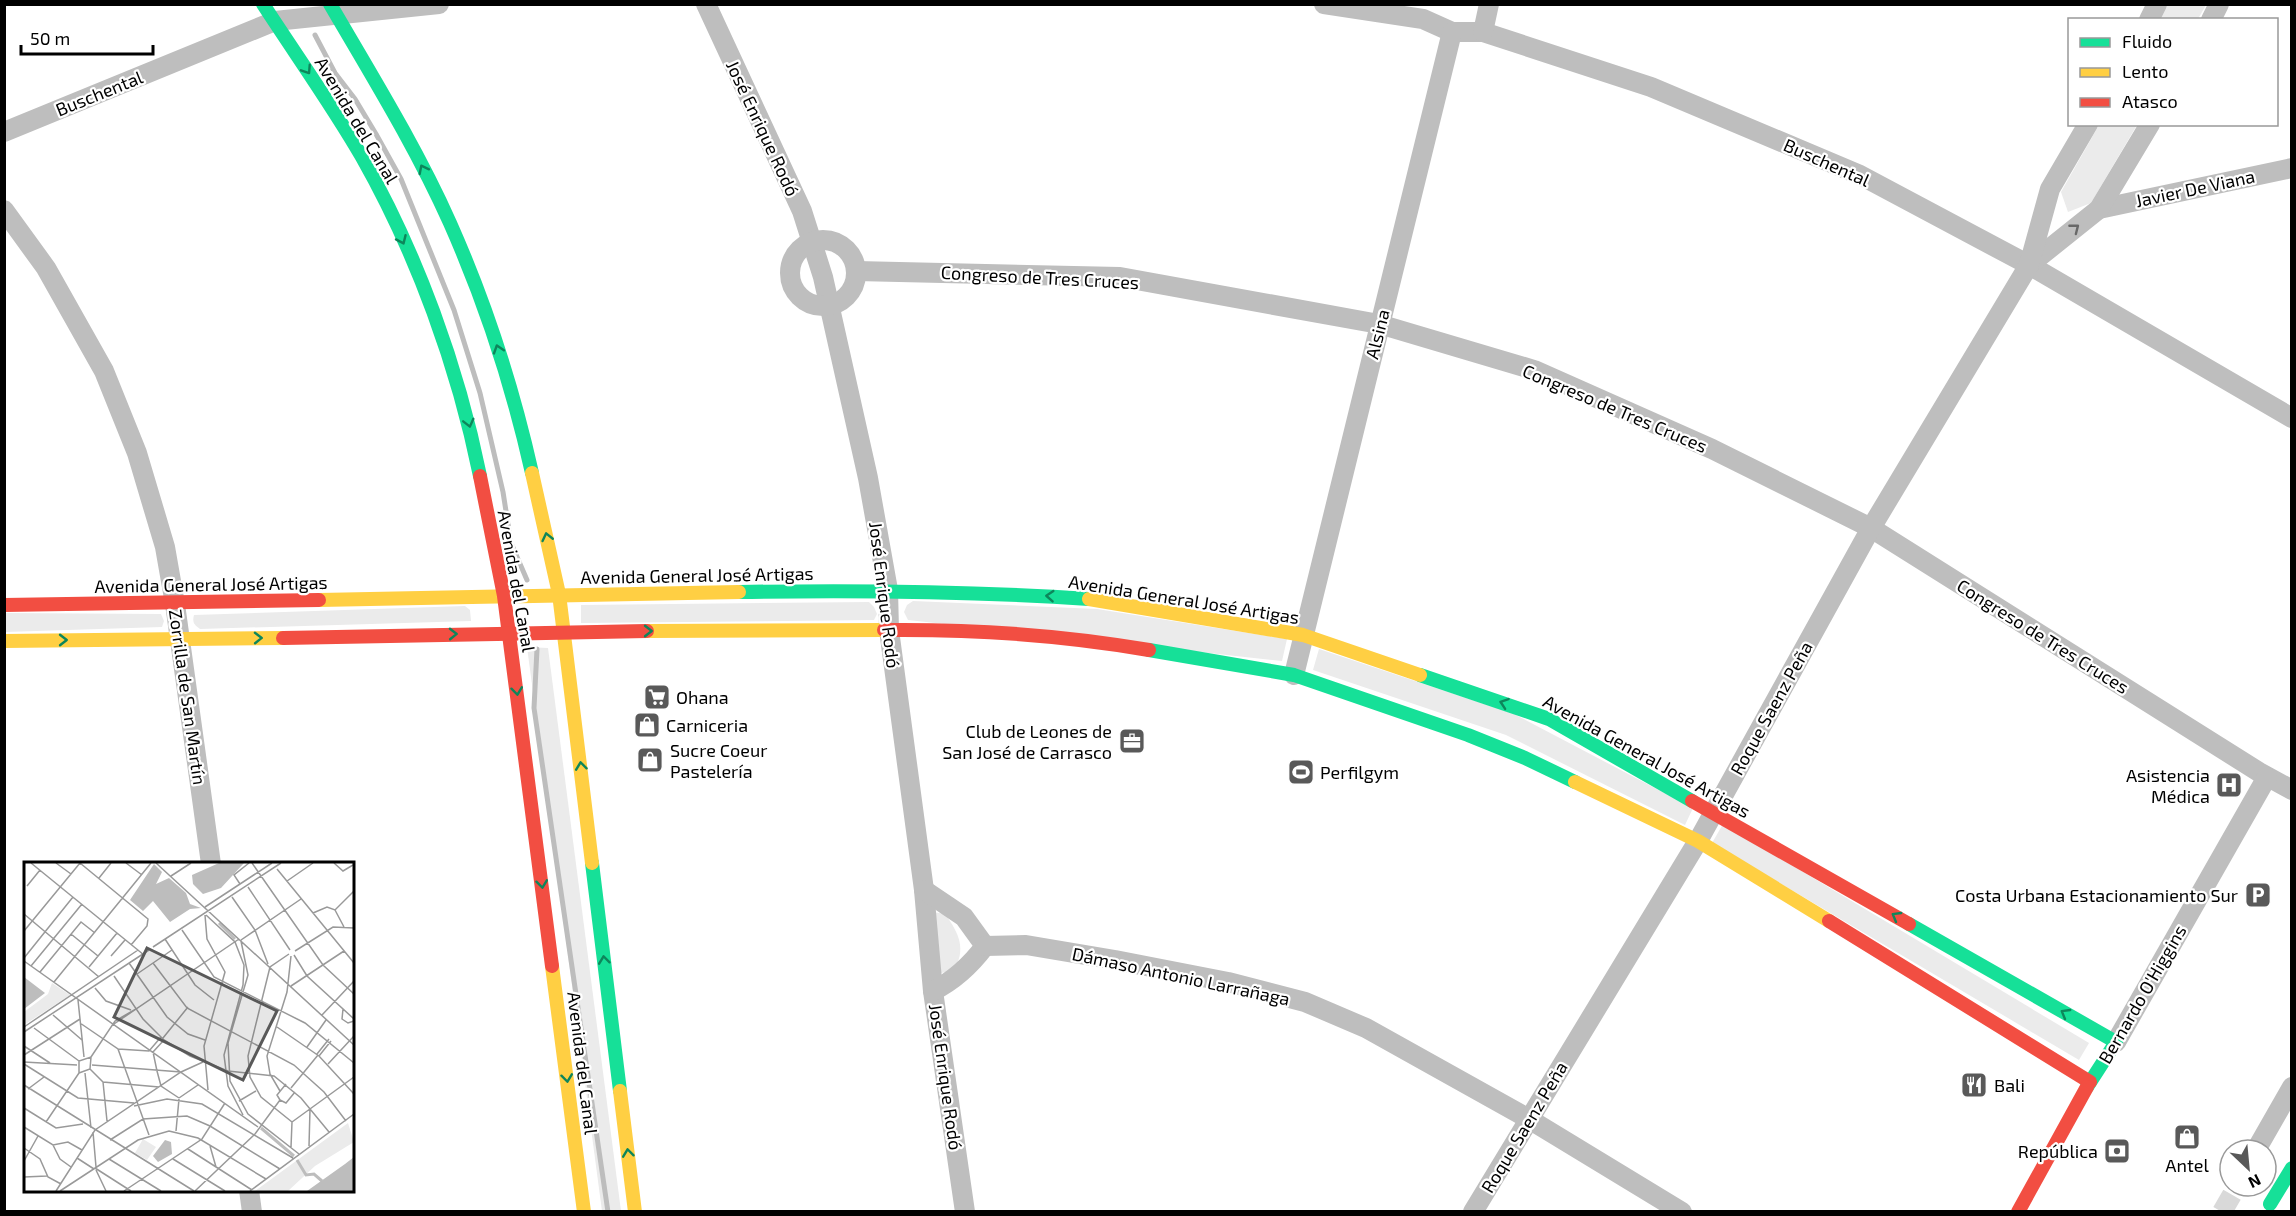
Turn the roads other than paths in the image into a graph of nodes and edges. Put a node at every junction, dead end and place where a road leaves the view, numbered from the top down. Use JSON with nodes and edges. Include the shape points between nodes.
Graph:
{"nodes":[{"id":1,"x":263,"y":4,"type":"edge"},
{"id":2,"x":439,"y":4,"type":"edge"},
{"id":3,"x":706,"y":4,"type":"edge"},
{"id":4,"x":1324,"y":4,"type":"edge"},
{"id":5,"x":1489,"y":4,"type":"edge"},
{"id":6,"x":2157,"y":4,"type":"edge"},
{"id":7,"x":2219,"y":4,"type":"edge"},
{"id":8,"x":334,"y":10,"type":"edge"},
{"id":9,"x":1425,"y":12,"type":"edge"},
{"id":10,"x":2150,"y":18,"type":"edge"},
{"id":11,"x":2212,"y":18,"type":"edge"},
{"id":12,"x":275,"y":21,"type":"junction"},
{"id":13,"x":1452,"y":32,"type":"junction"},
{"id":14,"x":1483,"y":32,"type":"junction"},
{"id":15,"x":2087,"y":126,"type":"edge"},
{"id":16,"x":2149,"y":126,"type":"edge"},
{"id":17,"x":4,"y":132,"type":"edge"},
{"id":18,"x":2292,"y":168,"type":"edge"},
{"id":19,"x":2099,"y":209,"type":"junction"},
{"id":20,"x":4,"y":210,"type":"edge"},
{"id":21,"x":812,"y":242,"type":"junction"},
{"id":22,"x":2029,"y":265,"type":"junction"},
{"id":23,"x":856,"y":271,"type":"junction"},
{"id":24,"x":829,"y":306,"type":"junction"},
{"id":25,"x":1379,"y":324,"type":"junction"},
{"id":26,"x":2292,"y":418,"type":"edge"},
{"id":27,"x":1870,"y":528,"type":"junction"},
{"id":28,"x":888,"y":590,"type":"junction"},
{"id":29,"x":559,"y":594,"type":"junction"},
{"id":30,"x":504,"y":596,"type":"junction"},
{"id":31,"x":175,"y":604,"type":"junction"},
{"id":32,"x":4,"y":605,"type":"edge"},
{"id":33,"x":889,"y":630,"type":"junction"},
{"id":34,"x":564,"y":632,"type":"junction"},
{"id":35,"x":510,"y":633,"type":"junction"},
{"id":36,"x":1303,"y":635,"type":"junction"},
{"id":37,"x":181,"y":640,"type":"junction"},
{"id":38,"x":4,"y":641,"type":"edge"},
{"id":39,"x":1294,"y":675,"type":"junction"},
{"id":40,"x":2267,"y":777,"type":"junction"},
{"id":41,"x":2292,"y":790,"type":"edge"},
{"id":42,"x":1713,"y":811,"type":"junction"},
{"id":43,"x":1698,"y":841,"type":"junction"},
{"id":44,"x":211,"y":862,"type":"edge"},
{"id":45,"x":924,"y":890,"type":"junction"},
{"id":46,"x":985,"y":946,"type":"junction"},
{"id":47,"x":933,"y":991,"type":"junction"},
{"id":48,"x":2116,"y":1042,"type":"junction"},
{"id":49,"x":2090,"y":1082,"type":"junction"},
{"id":50,"x":2292,"y":1087,"type":"edge"},
{"id":51,"x":2292,"y":1103,"type":"edge"},
{"id":52,"x":1528,"y":1119,"type":"junction"},
{"id":53,"x":2262,"y":1138,"type":"edge"},
{"id":54,"x":2264,"y":1138,"type":"edge"},
{"id":55,"x":2292,"y":1168,"type":"edge"},
{"id":56,"x":249,"y":1192,"type":"edge"},
{"id":57,"x":2270,"y":1204,"type":"dead end"},
{"id":58,"x":252,"y":1212,"type":"edge"},
{"id":59,"x":584,"y":1212,"type":"edge"},
{"id":60,"x":635,"y":1212,"type":"edge"},
{"id":61,"x":965,"y":1212,"type":"edge"},
{"id":62,"x":1473,"y":1212,"type":"edge"},
{"id":63,"x":1682,"y":1212,"type":"edge"},
{"id":64,"x":2018,"y":1212,"type":"edge"}],
"edges":[{"from":1,"to":12,"type":"street","name":"Avenida del Canal"},
{"from":2,"to":8,"type":"street","name":"Buschental"},
{"from":3,"to":21,"type":"street","name":"José Enrique Rodó","via":[[802,211]]},
{"from":4,"to":9,"type":"street","name":"Buschental"},
{"from":5,"to":14,"type":"street"},
{"from":6,"to":10,"type":"street"},
{"from":7,"to":11,"type":"street"},
{"from":8,"to":12,"type":"street","name":"Buschental"},
{"from":29,"to":8,"type":"street","name":"Avenida del Canal","one_way":true,"via":[[518,409],[486,312],[450,223]]},
{"from":9,"to":13,"type":"street","name":"Buschental"},
{"from":12,"to":17,"type":"street","name":"Buschental"},
{"from":12,"to":30,"type":"street","name":"Avenida del Canal","one_way":true,"via":[[362,157],[403,240],[440,330],[469,421]]},
{"from":13,"to":14,"type":"street","name":"Buschental"},
{"from":13,"to":25,"type":"street","name":"Alsina"},
{"from":14,"to":22,"type":"street","name":"Buschental","via":[[1651,87],[1860,175]]},
{"from":15,"to":22,"type":"street","name":"Roque Saenz Peña","via":[[2050,189]]},
{"from":16,"to":19,"type":"street","name":"Roque Saenz Peña"},
{"from":18,"to":19,"type":"street","name":"Javier De Viana"},
{"from":22,"to":19,"type":"street","name":"Roque Saenz Peña","one_way":true},
{"from":20,"to":31,"type":"street","name":"Zorrilla de San Martín","via":[[46,268],[104,371],[137,453],[165,547]]},
{"from":21,"to":23,"type":"street","via":[[824,240],[841,246],[853,259]]},
{"from":21,"to":24,"type":"street","name":"José Enrique Rodó"},
{"from":21,"to":24,"type":"street","via":[[794,258],[791,282],[806,301]]},
{"from":22,"to":26,"type":"street","name":"Buschental"},
{"from":22,"to":27,"type":"street","name":"Roque Saenz Peña"},
{"from":23,"to":24,"type":"street","via":[[850,293]]},
{"from":23,"to":25,"type":"street","name":"Congreso de Tres Cruces","via":[[1120,277]]},
{"from":24,"to":28,"type":"street","name":"José Enrique Rodó","via":[[868,478]]},
{"from":25,"to":27,"type":"street","name":"Congreso de Tres Cruces","via":[[1534,370],[1712,449]]},
{"from":25,"to":36,"type":"street","name":"Alsina"},
{"from":27,"to":40,"type":"street","name":"Congreso de Tres Cruces"},
{"from":27,"to":42,"type":"street","name":"Roque Saenz Peña"},
{"from":28,"to":29,"type":"street","name":"Avenida General José Artigas"},
{"from":28,"to":33,"type":"street","name":"José Enrique Rodó"},
{"from":36,"to":28,"type":"street","name":"Avenida General José Artigas","one_way":true,"via":[[1090,598]]},
{"from":29,"to":30,"type":"street","name":"Avenida General José Artigas"},
{"from":29,"to":34,"type":"street","name":"Avenida del Canal"},
{"from":30,"to":31,"type":"street","name":"Avenida General José Artigas"},
{"from":30,"to":35,"type":"street","name":"Avenida del Canal"},
{"from":31,"to":32,"type":"street","name":"Avenida General José Artigas"},
{"from":31,"to":37,"type":"street","name":"Zorrilla de San Martín"},
{"from":34,"to":33,"type":"street","one_way":true},
{"from":33,"to":39,"type":"street","via":[[1092,640]]},
{"from":33,"to":45,"type":"street","name":"José Enrique Rodó"},
{"from":34,"to":35,"type":"street"},
{"from":60,"to":34,"type":"street","name":"Avenida del Canal","one_way":true},
{"from":37,"to":35,"type":"street","one_way":true},
{"from":35,"to":59,"type":"street","name":"Avenida del Canal","one_way":true},
{"from":36,"to":39,"type":"street","name":"Alsina"},
{"from":42,"to":36,"type":"street","name":"Avenida General José Artigas","one_way":true,"via":[[1549,719]]},
{"from":38,"to":37,"type":"street","one_way":true},
{"from":37,"to":44,"type":"street","name":"Zorrilla de San Martín"},
{"from":39,"to":43,"type":"street","via":[[1525,758]]},
{"from":40,"to":41,"type":"street","name":"Congreso de Tres Cruces"},
{"from":40,"to":48,"type":"street","name":"Bernardo O'Higgins"},
{"from":42,"to":43,"type":"street","name":"Roque Saenz Peña"},
{"from":48,"to":42,"type":"street","name":"Avenida General José Artigas","one_way":true},
{"from":43,"to":49,"type":"street"},
{"from":43,"to":52,"type":"street","name":"Roque Saenz Peña"},
{"from":45,"to":46,"type":"street","via":[[964,917]]},
{"from":45,"to":47,"type":"street","name":"José Enrique Rodó"},
{"from":46,"to":47,"type":"street","via":[[951,982]]},
{"from":46,"to":52,"type":"street","name":"Dámaso Antonio Larrañaga","via":[[1026,945],[1115,960],[1305,1002],[1366,1028]]},
{"from":47,"to":61,"type":"street","name":"José Enrique Rodó"},
{"from":48,"to":49,"type":"street","name":"Bernardo O'Higgins"},
{"from":49,"to":64,"type":"street","name":"Bernardo O'Higgins"},
{"from":50,"to":53,"type":"street"},
{"from":51,"to":54,"type":"street"},
{"from":52,"to":62,"type":"street","name":"Roque Saenz Peña"},
{"from":52,"to":63,"type":"street","name":"Dámaso Antonio Larrañaga"},
{"from":55,"to":57,"type":"street"},
{"from":56,"to":58,"type":"street"}]}
